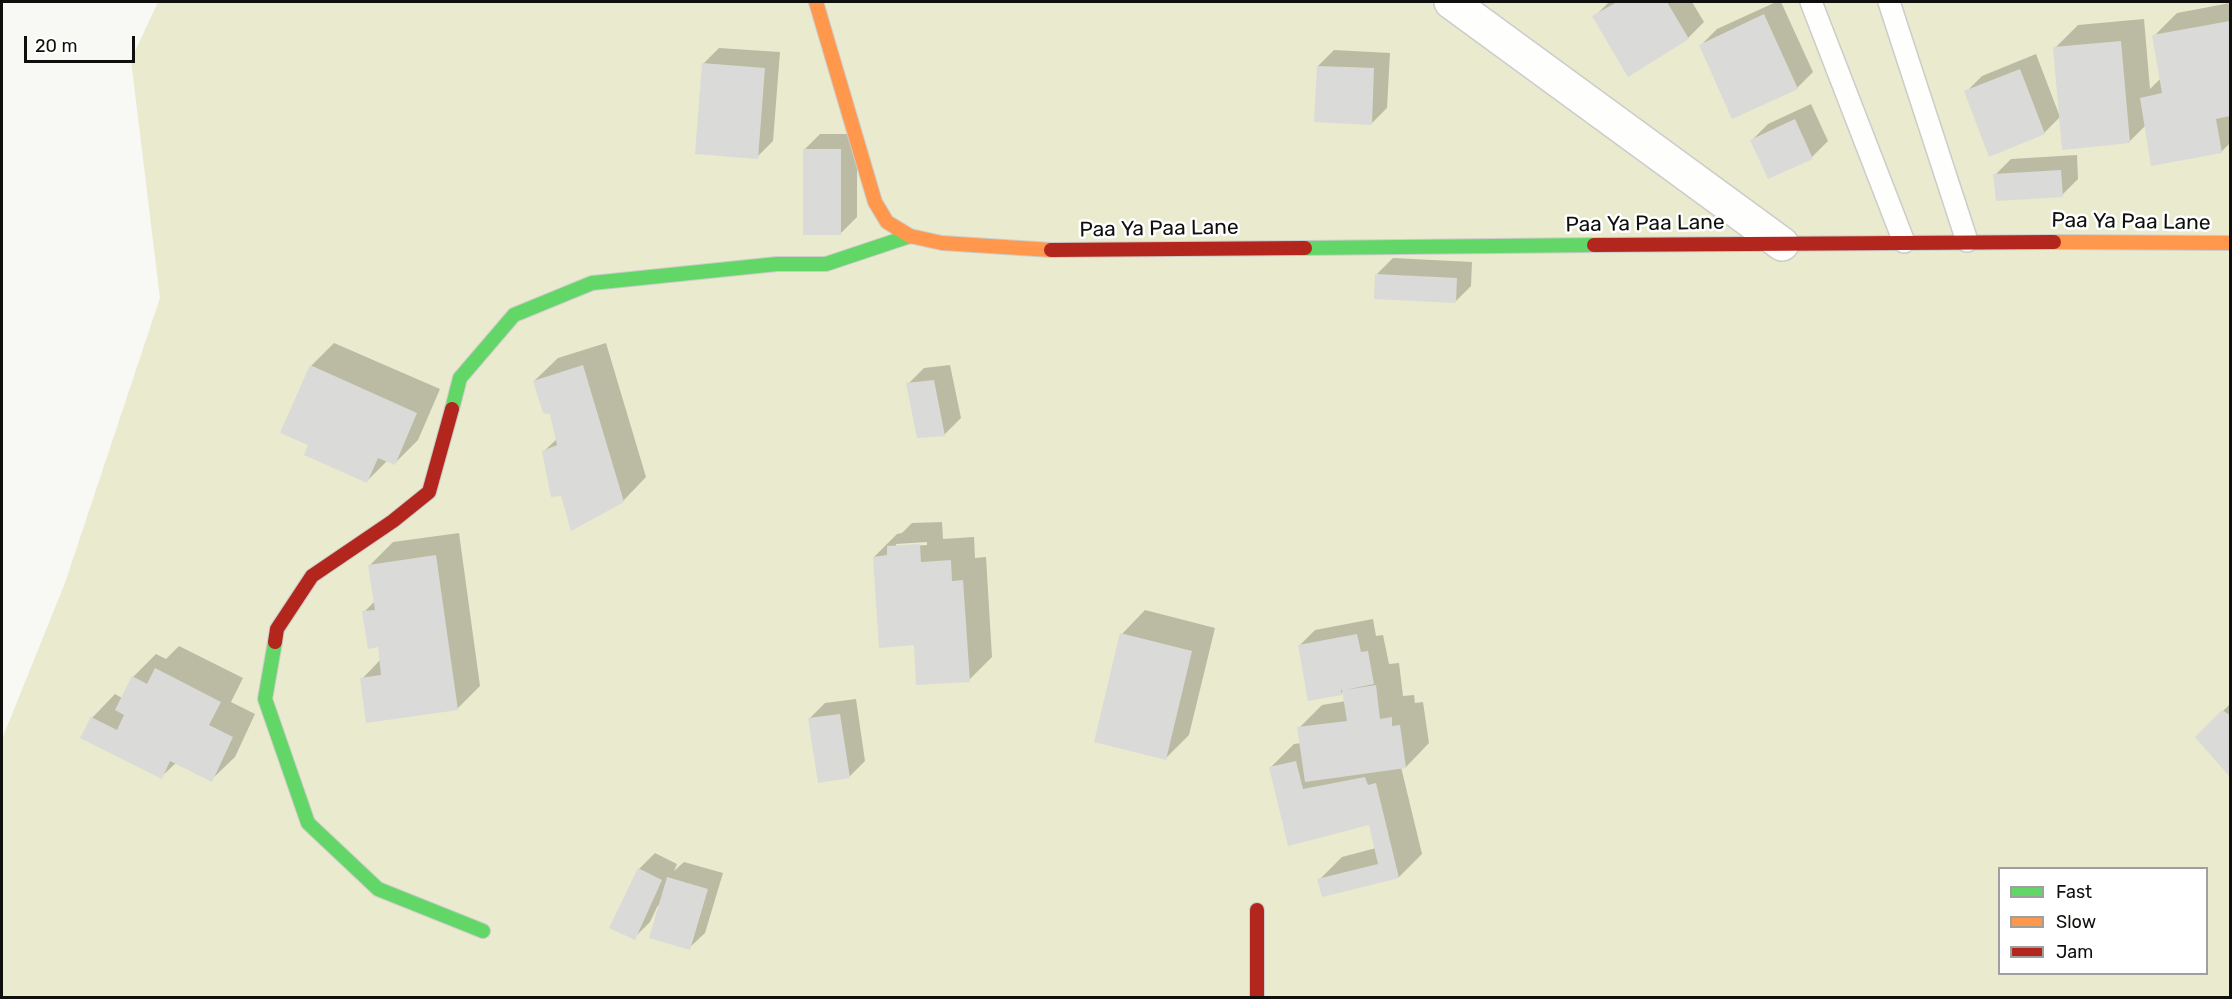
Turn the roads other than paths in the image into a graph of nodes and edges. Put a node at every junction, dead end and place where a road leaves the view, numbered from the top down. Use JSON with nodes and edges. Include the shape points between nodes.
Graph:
{"nodes":[{"id":1,"x":816,"y":2,"type":"edge"},
{"id":2,"x":1450,"y":2,"type":"edge"},
{"id":3,"x":1811,"y":2,"type":"edge"},
{"id":4,"x":1889,"y":2,"type":"edge"},
{"id":5,"x":910,"y":236,"type":"junction"},
{"id":6,"x":1967,"y":241,"type":"junction"},
{"id":7,"x":1904,"y":242,"type":"junction"},
{"id":8,"x":2230,"y":243,"type":"edge"},
{"id":9,"x":1782,"y":244,"type":"junction"},
{"id":10,"x":1257,"y":910,"type":"dead end"},
{"id":11,"x":483,"y":931,"type":"dead end"},
{"id":12,"x":1257,"y":998,"type":"edge"}],
"edges":[{"from":1,"to":5,"type":"street","via":[[875,202],[887,222]]},
{"from":2,"to":9,"type":"street"},
{"from":3,"to":7,"type":"lane"},
{"from":4,"to":6,"type":"lane"},
{"from":5,"to":9,"type":"street","name":"Paa Ya Paa Lane","via":[[942,243],[1060,251]]},
{"from":5,"to":11,"type":"street","via":[[826,264],[777,264],[592,283],[514,315],[460,378],[429,492],[312,576],[277,629],[265,699],[308,823],[378,889]]},
{"from":6,"to":7,"type":"street","name":"Paa Ya Paa Lane"},
{"from":6,"to":8,"type":"street","name":"Paa Ya Paa Lane"},
{"from":7,"to":9,"type":"street","name":"Paa Ya Paa Lane"},
{"from":10,"to":12,"type":"street"}]}
